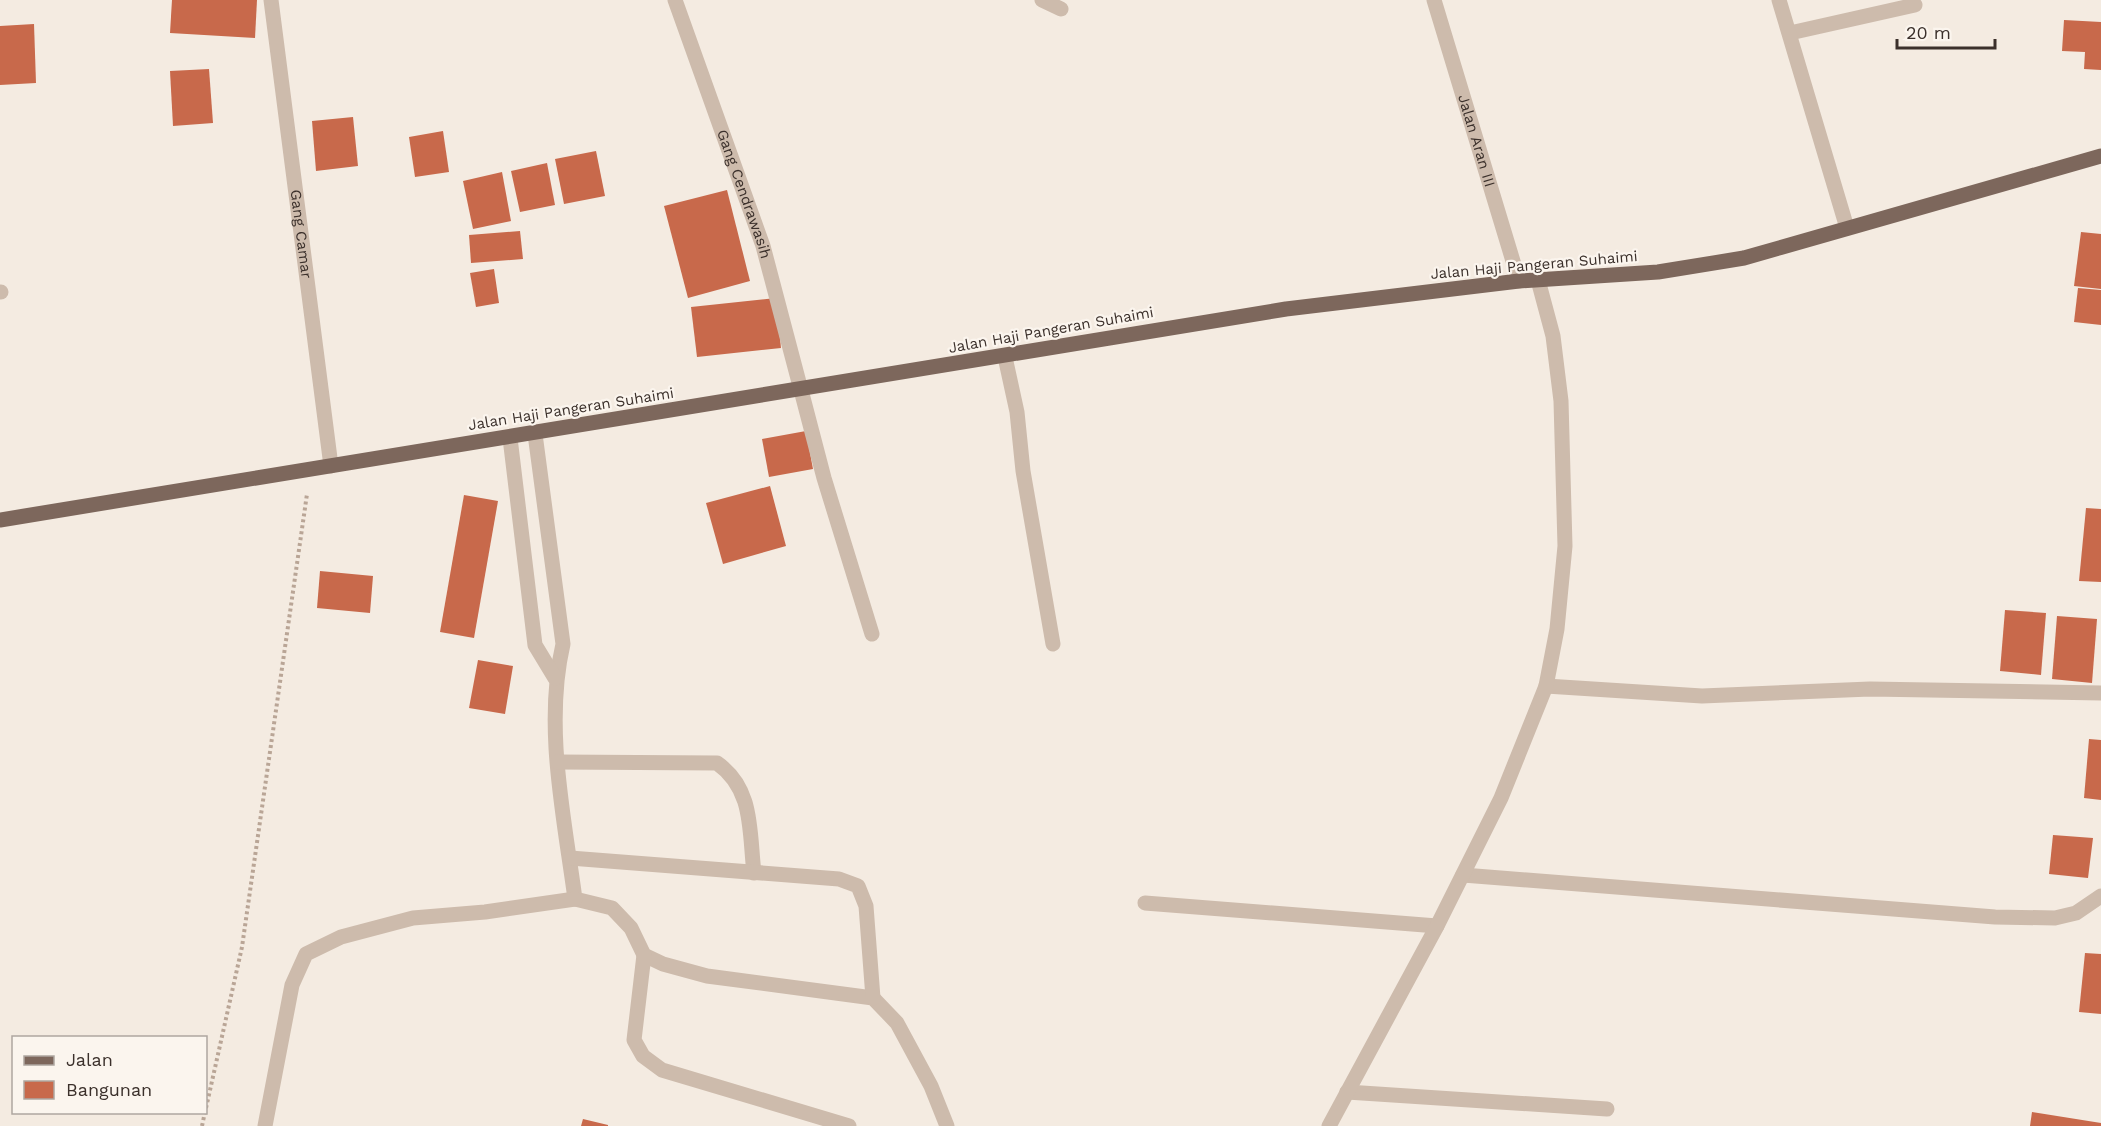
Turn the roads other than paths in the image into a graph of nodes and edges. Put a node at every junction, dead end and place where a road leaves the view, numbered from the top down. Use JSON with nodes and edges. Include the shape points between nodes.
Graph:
{"nodes":[{"id":1,"x":271,"y":0,"type":"edge"},
{"id":2,"x":675,"y":0,"type":"edge"},
{"id":3,"x":1042,"y":0,"type":"edge"},
{"id":4,"x":1434,"y":0,"type":"edge"},
{"id":5,"x":1779,"y":0,"type":"edge"},
{"id":6,"x":1915,"y":5,"type":"dead end"},
{"id":7,"x":1061,"y":9,"type":"dead end"},
{"id":8,"x":1790,"y":33,"type":"junction"},
{"id":9,"x":2101,"y":156,"type":"edge"},
{"id":10,"x":1847,"y":228,"type":"junction"},
{"id":11,"x":1538,"y":280,"type":"junction"},
{"id":12,"x":1519,"y":281,"type":"junction"},
{"id":13,"x":1005,"y":357,"type":"junction"},
{"id":14,"x":801,"y":390,"type":"junction"},
{"id":15,"x":535,"y":434,"type":"junction"},
{"id":16,"x":510,"y":438,"type":"junction"},
{"id":17,"x":331,"y":466,"type":"junction"},
{"id":18,"x":0,"y":520,"type":"edge"},
{"id":19,"x":872,"y":634,"type":"dead end"},
{"id":20,"x":1053,"y":644,"type":"dead end"},
{"id":21,"x":555,"y":678,"type":"junction"},
{"id":22,"x":1546,"y":686,"type":"junction"},
{"id":23,"x":2101,"y":693,"type":"edge"},
{"id":24,"x":558,"y":762,"type":"junction"},
{"id":25,"x":570,"y":858,"type":"junction"},
{"id":26,"x":754,"y":873,"type":"junction"},
{"id":27,"x":1463,"y":875,"type":"junction"},
{"id":28,"x":2101,"y":896,"type":"edge"},
{"id":29,"x":575,"y":899,"type":"junction"},
{"id":30,"x":1145,"y":903,"type":"dead end"},
{"id":31,"x":1437,"y":927,"type":"junction"},
{"id":32,"x":644,"y":954,"type":"junction"},
{"id":33,"x":873,"y":998,"type":"junction"},
{"id":34,"x":1347,"y":1092,"type":"junction"},
{"id":35,"x":1606,"y":1109,"type":"dead end"},
{"id":36,"x":266,"y":1126,"type":"edge"},
{"id":37,"x":849,"y":1126,"type":"edge"},
{"id":38,"x":946,"y":1126,"type":"edge"},
{"id":39,"x":1329,"y":1126,"type":"edge"}],
"edges":[{"from":1,"to":17,"type":"street","name":"Gang Camar"},
{"from":2,"to":14,"type":"street","name":"Gang Cendrawasih","via":[[763,246]]},
{"from":3,"to":7,"type":"street"},
{"from":4,"to":12,"type":"street","name":"Jalan Aran III"},
{"from":5,"to":8,"type":"street"},
{"from":6,"to":8,"type":"street"},
{"from":8,"to":10,"type":"street"},
{"from":9,"to":10,"type":"main road","name":"Jalan Haji Pangeran Suhaimi"},
{"from":10,"to":11,"type":"main road","name":"Jalan Haji Pangeran Suhaimi","via":[[1733,260],[1658,272]]},
{"from":11,"to":12,"type":"main road","name":"Jalan Haji Pangeran Suhaimi"},
{"from":11,"to":22,"type":"street","via":[[1553,336],[1560,401],[1565,546],[1557,630]]},
{"from":12,"to":13,"type":"main road","name":"Jalan Haji Pangeran Suhaimi","via":[[1286,309]]},
{"from":13,"to":14,"type":"main road","name":"Jalan Haji Pangeran Suhaimi"},
{"from":13,"to":20,"type":"street"},
{"from":14,"to":15,"type":"main road","name":"Jalan Haji Pangeran Suhaimi"},
{"from":14,"to":19,"type":"street","name":"Gang Cendrawasih"},
{"from":15,"to":16,"type":"main road","name":"Jalan Haji Pangeran Suhaimi"},
{"from":15,"to":21,"type":"street","via":[[563,644]]},
{"from":16,"to":17,"type":"main road","name":"Jalan Haji Pangeran Suhaimi"},
{"from":16,"to":21,"type":"street","via":[[535,645]]},
{"from":17,"to":18,"type":"main road","name":"Jalan Haji Pangeran Suhaimi"},
{"from":21,"to":24,"type":"street"},
{"from":22,"to":23,"type":"street","via":[[1702,696],[1870,689]]},
{"from":22,"to":27,"type":"street","via":[[1502,798]]},
{"from":24,"to":25,"type":"street"},
{"from":24,"to":26,"type":"street","via":[[717,763],[731,773],[744,793]]},
{"from":25,"to":26,"type":"street"},
{"from":25,"to":29,"type":"street"},
{"from":26,"to":33,"type":"street","via":[[839,879],[858,886],[866,906]]},
{"from":27,"to":28,"type":"street","via":[[1995,917],[2055,918],[2076,913]]},
{"from":27,"to":31,"type":"street"},
{"from":29,"to":32,"type":"street","via":[[612,908],[631,928]]},
{"from":29,"to":36,"type":"street","via":[[413,918],[341,937],[306,954],[292,985]]},
{"from":30,"to":31,"type":"street"},
{"from":31,"to":34,"type":"street"},
{"from":32,"to":33,"type":"street","via":[[663,964],[707,976]]},
{"from":32,"to":37,"type":"street","via":[[634,1040],[643,1056],[662,1070]]},
{"from":33,"to":38,"type":"street","via":[[897,1023],[931,1086]]},
{"from":34,"to":35,"type":"street"},
{"from":34,"to":39,"type":"street"}]}
